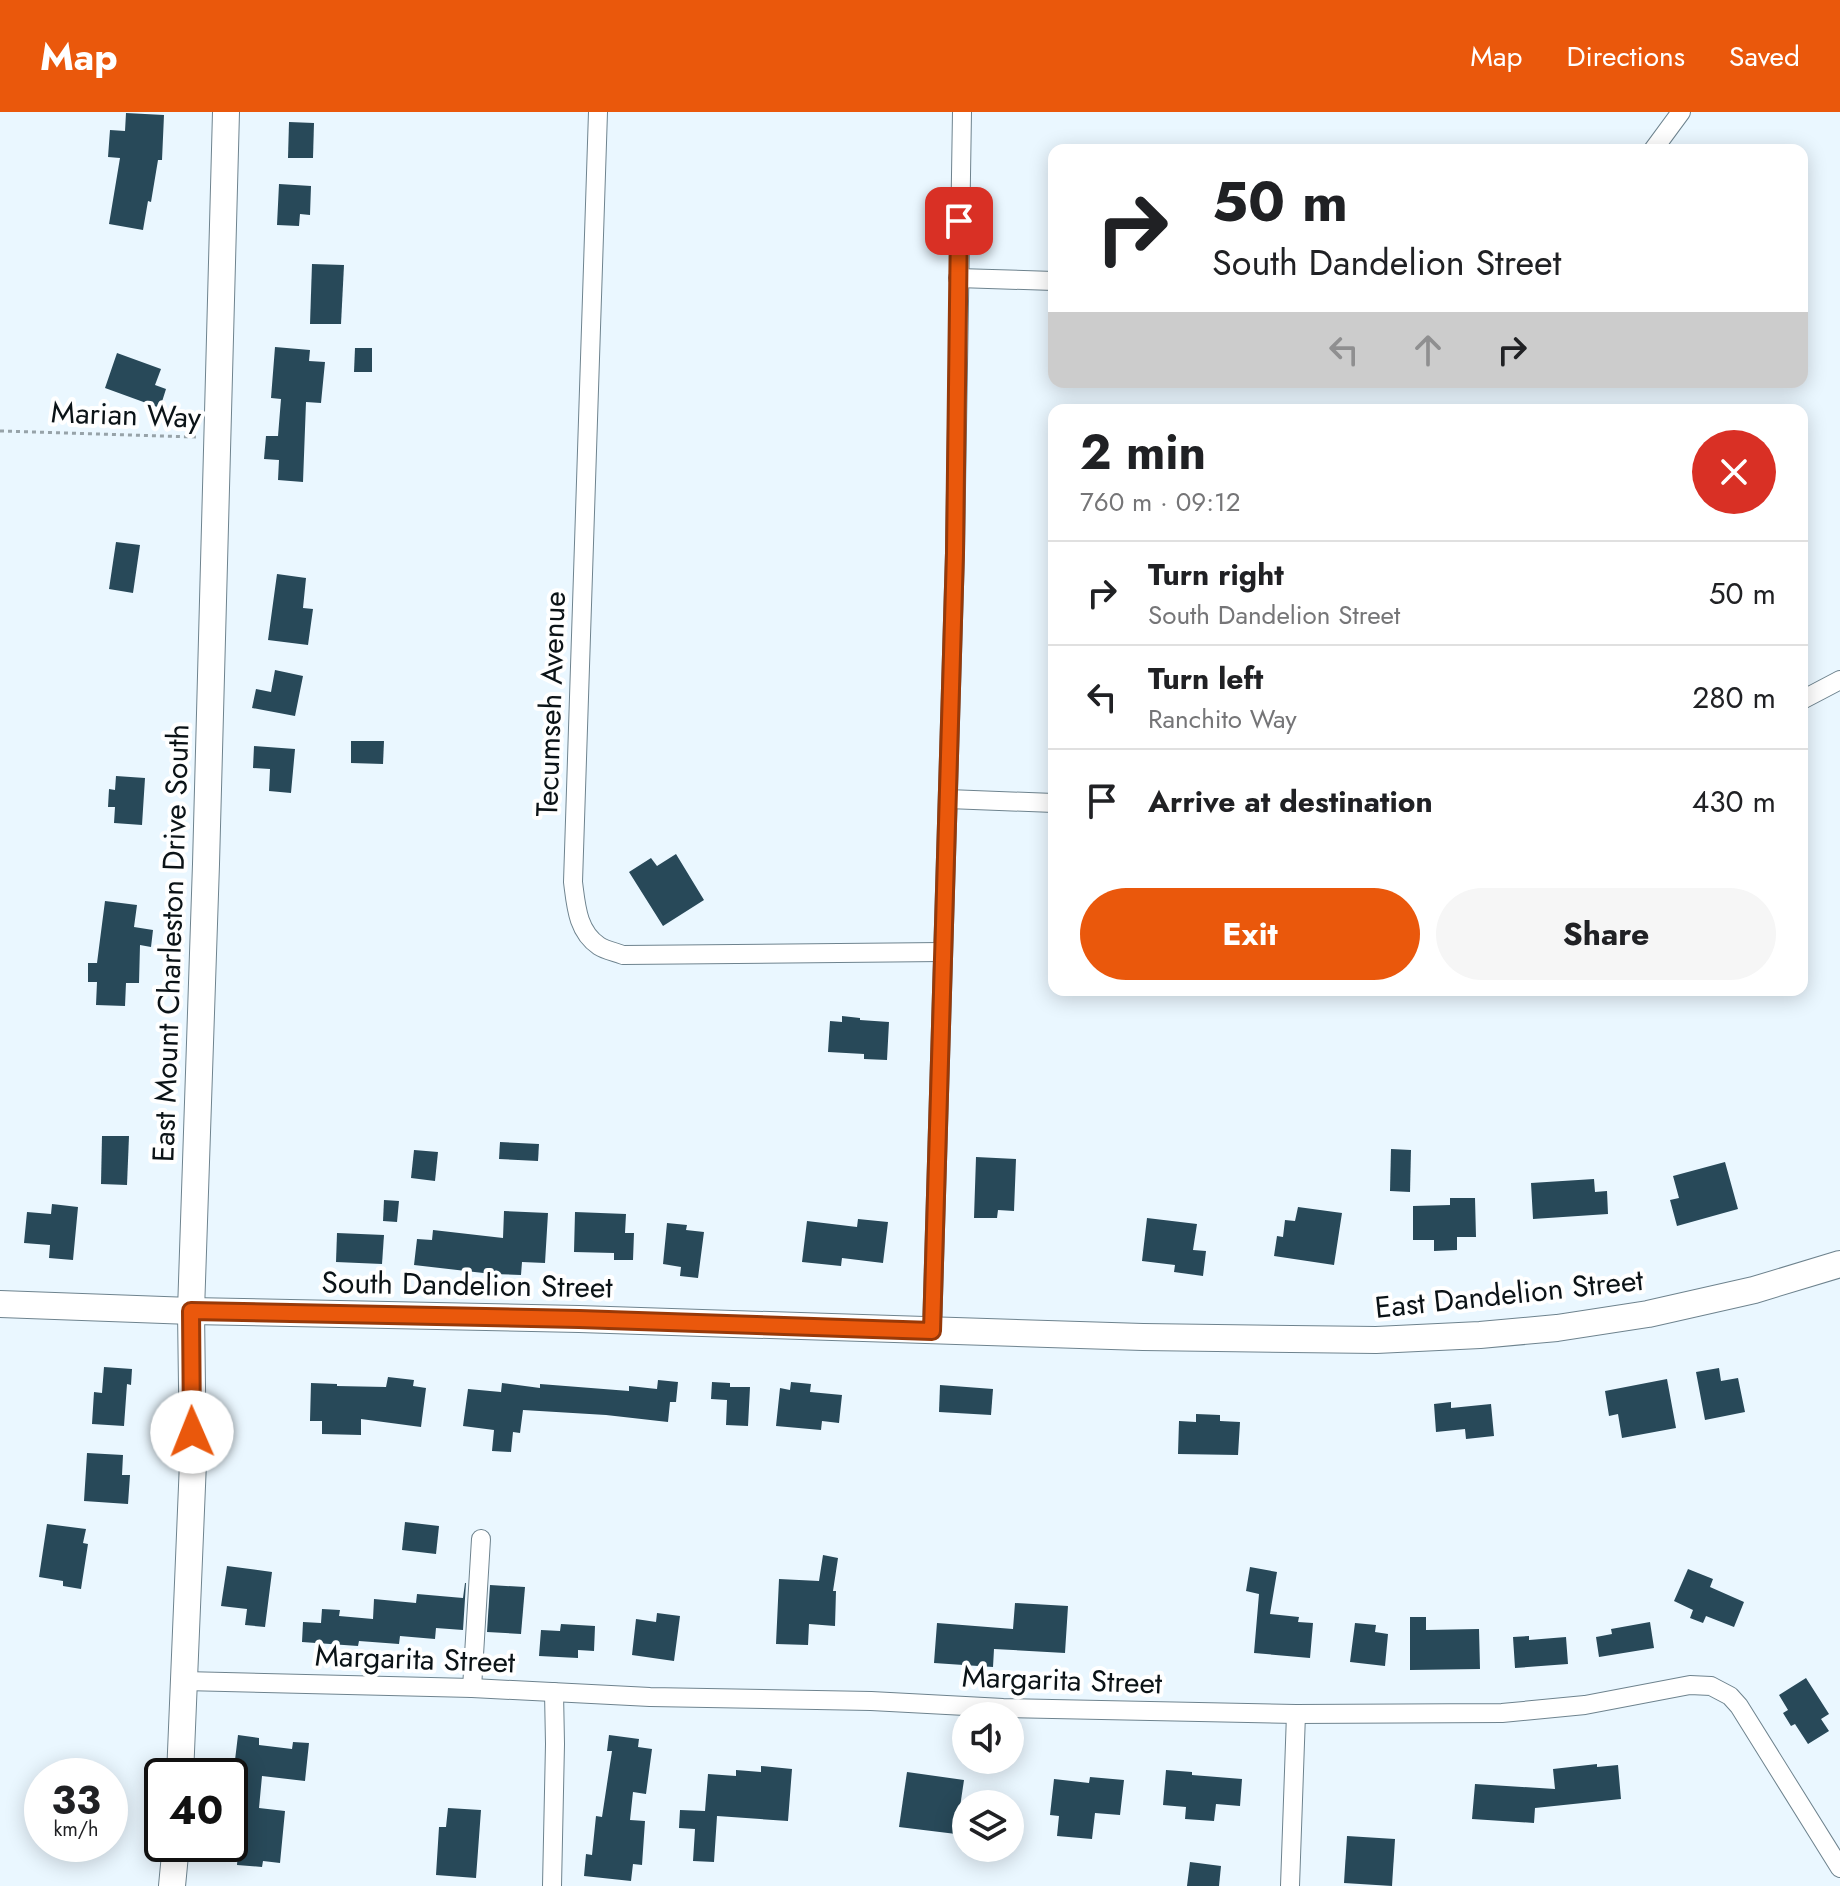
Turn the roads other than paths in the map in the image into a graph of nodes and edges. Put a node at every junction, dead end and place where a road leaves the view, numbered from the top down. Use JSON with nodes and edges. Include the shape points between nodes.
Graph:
{"nodes":[{"id":1,"x":226,"y":112,"type":"edge"},
{"id":2,"x":598,"y":112,"type":"edge"},
{"id":3,"x":962,"y":112,"type":"edge"},
{"id":4,"x":1681,"y":112,"type":"edge"},
{"id":5,"x":1657,"y":144,"type":"edge"},
{"id":6,"x":958,"y":278,"type":"junction"},
{"id":7,"x":1048,"y":281,"type":"edge"},
{"id":8,"x":1840,"y":680,"type":"edge"},
{"id":9,"x":1808,"y":697,"type":"edge"},
{"id":10,"x":948,"y":799,"type":"junction"},
{"id":11,"x":1048,"y":803,"type":"edge"},
{"id":12,"x":942,"y":952,"type":"junction"},
{"id":13,"x":1840,"y":1264,"type":"edge"},
{"id":14,"x":0,"y":1304,"type":"edge"},
{"id":15,"x":191,"y":1311,"type":"junction"},
{"id":16,"x":932,"y":1331,"type":"junction"},
{"id":17,"x":481,"y":1539,"type":"dead end"},
{"id":18,"x":184,"y":1681,"type":"junction"},
{"id":19,"x":472,"y":1688,"type":"junction"},
{"id":20,"x":554,"y":1692,"type":"junction"},
{"id":21,"x":1296,"y":1714,"type":"junction"},
{"id":22,"x":181,"y":1758,"type":"edge"},
{"id":23,"x":174,"y":1862,"type":"edge"},
{"id":24,"x":1840,"y":1868,"type":"edge"},
{"id":25,"x":172,"y":1886,"type":"edge"},
{"id":26,"x":552,"y":1886,"type":"edge"},
{"id":27,"x":1290,"y":1886,"type":"edge"}],
"edges":[{"from":1,"to":15,"type":"street","name":"East Mount Charleston Drive South"},
{"from":2,"to":12,"type":"street","name":"Tecumseh Avenue","via":[[573,882],[577,916],[587,935],[623,955]]},
{"from":3,"to":6,"type":"street"},
{"from":4,"to":5,"type":"street"},
{"from":6,"to":7,"type":"street"},
{"from":6,"to":10,"type":"street"},
{"from":8,"to":9,"type":"street"},
{"from":10,"to":11,"type":"street"},
{"from":10,"to":12,"type":"street"},
{"from":12,"to":16,"type":"street"},
{"from":13,"to":16,"type":"street","name":"East Dandelion Street","via":[[1648,1314],[1480,1335],[1376,1340]]},
{"from":14,"to":15,"type":"street","name":"South Dandelion Street"},
{"from":15,"to":16,"type":"street","name":"South Dandelion Street"},
{"from":15,"to":18,"type":"street","name":"East Mount Charleston Drive South","via":[[193,1462]]},
{"from":17,"to":19,"type":"street"},
{"from":18,"to":19,"type":"street","name":"Margarita Street"},
{"from":18,"to":22,"type":"street","name":"East Mount Charleston Drive South"},
{"from":19,"to":20,"type":"street","name":"Margarita Street"},
{"from":20,"to":21,"type":"street","name":"Margarita Street"},
{"from":20,"to":26,"type":"street"},
{"from":21,"to":24,"type":"street","name":"Margarita Street","via":[[1502,1713],[1711,1686],[1739,1706]]},
{"from":21,"to":27,"type":"street"},
{"from":23,"to":25,"type":"street"}]}
